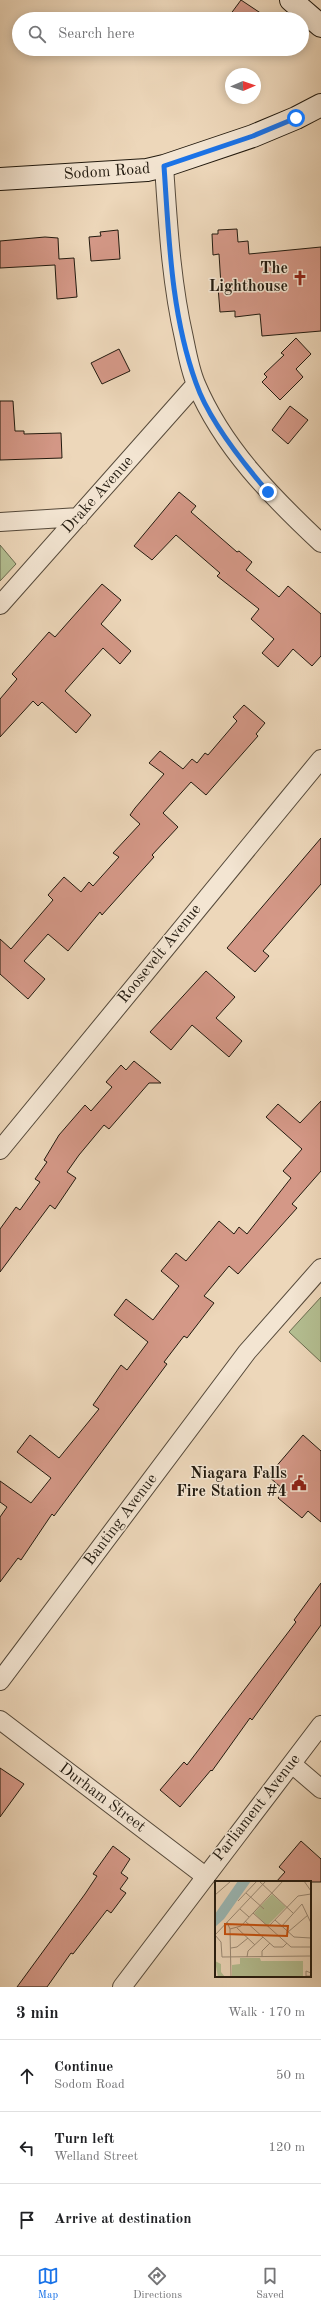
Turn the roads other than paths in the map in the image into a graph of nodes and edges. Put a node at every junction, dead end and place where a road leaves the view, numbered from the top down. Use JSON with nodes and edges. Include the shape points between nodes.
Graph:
{"nodes":[{"id":1,"x":290,"y":0,"type":"edge"},
{"id":2,"x":304,"y":12,"type":"edge"},
{"id":3,"x":309,"y":16,"type":"edge"},
{"id":4,"x":321,"y":26,"type":"edge"},
{"id":5,"x":321,"y":105,"type":"edge"},
{"id":6,"x":164,"y":166,"type":"junction"},
{"id":7,"x":0,"y":179,"type":"edge"},
{"id":8,"x":196,"y":384,"type":"junction"},
{"id":9,"x":79,"y":517,"type":"junction"},
{"id":10,"x":0,"y":522,"type":"edge"},
{"id":11,"x":321,"y":543,"type":"edge"},
{"id":12,"x":0,"y":605,"type":"edge"},
{"id":13,"x":321,"y":759,"type":"edge"},
{"id":14,"x":0,"y":1150,"type":"edge"},
{"id":15,"x":321,"y":1268,"type":"edge"},
{"id":16,"x":0,"y":1682,"type":"edge"},
{"id":17,"x":0,"y":1720,"type":"edge"},
{"id":18,"x":321,"y":1725,"type":"edge"},
{"id":19,"x":292,"y":1764,"type":"junction"},
{"id":20,"x":321,"y":1789,"type":"edge"},
{"id":21,"x":205,"y":1876,"type":"junction"},
{"id":22,"x":122,"y":1987,"type":"edge"}],
"edges":[{"from":1,"to":2,"type":"main road"},
{"from":3,"to":4,"type":"main road"},
{"from":5,"to":6,"type":"main road","name":"Sodom Road","via":[[262,133]]},
{"from":6,"to":7,"type":"main road","name":"Sodom Road","via":[[147,170]]},
{"from":6,"to":8,"type":"street","via":[[177,306]]},
{"from":8,"to":9,"type":"street","name":"Drake Avenue"},
{"from":8,"to":11,"type":"street","via":[[219,426],[246,466],[268,492]]},
{"from":9,"to":10,"type":"street"},
{"from":9,"to":12,"type":"street","name":"Drake Avenue"},
{"from":13,"to":14,"type":"street","name":"Roosevelt Avenue"},
{"from":15,"to":16,"type":"street","name":"Banting Avenue","via":[[247,1352]]},
{"from":17,"to":21,"type":"street","name":"Durham Street"},
{"from":18,"to":19,"type":"street","name":"Parliament Avenue"},
{"from":19,"to":20,"type":"street"},
{"from":19,"to":21,"type":"street","name":"Parliament Avenue"},
{"from":21,"to":22,"type":"street","name":"Parliament Avenue"}]}
